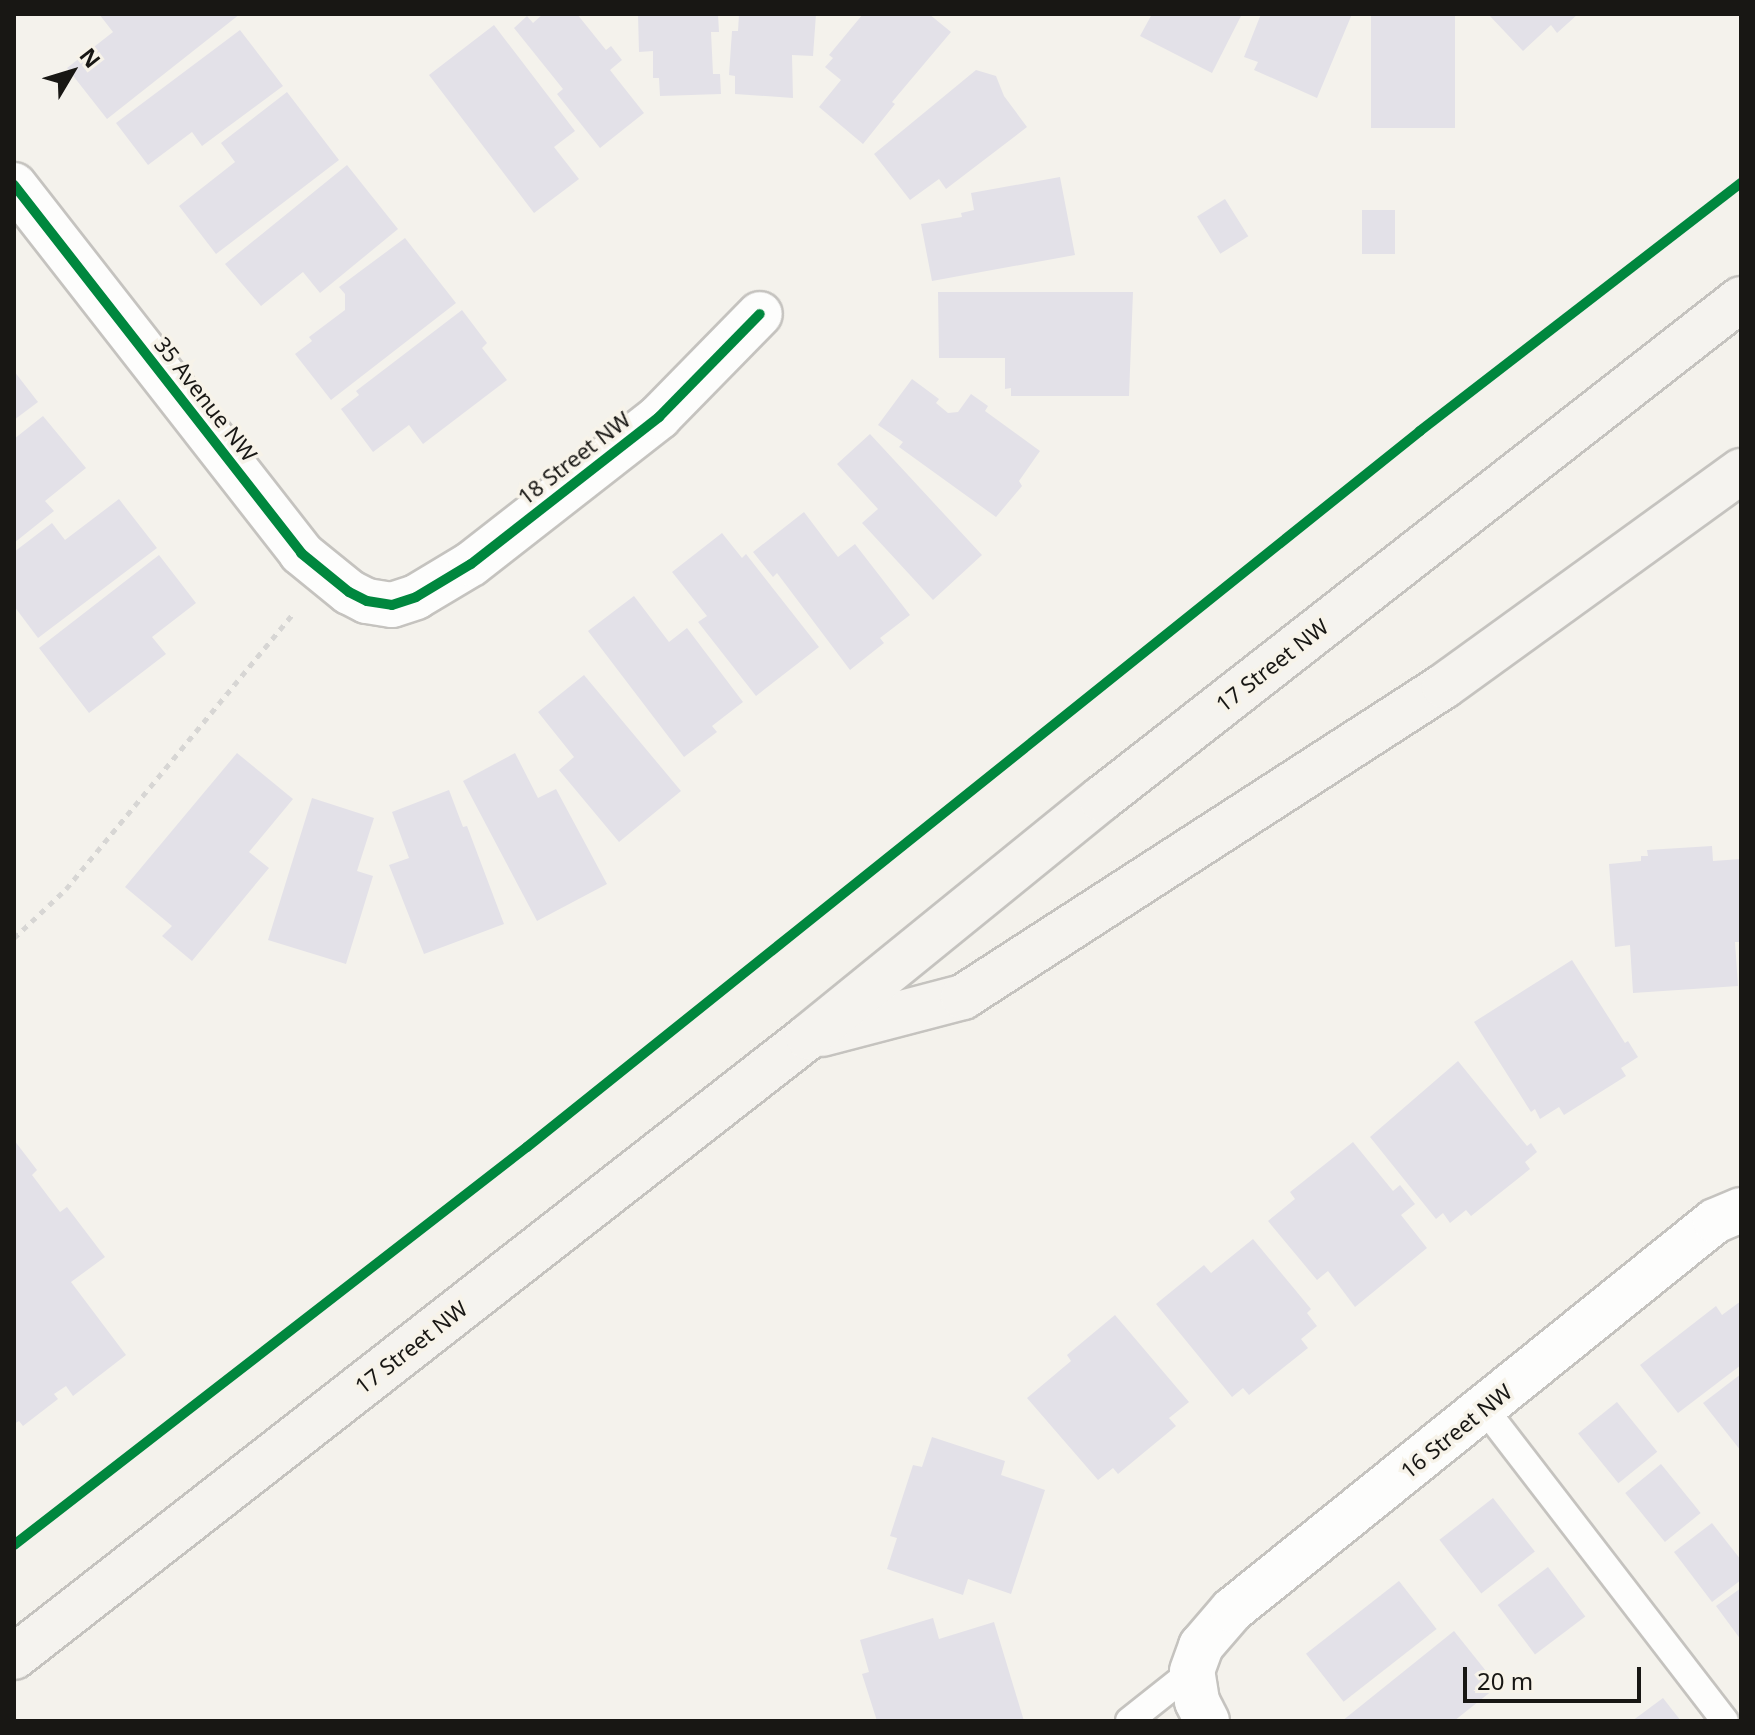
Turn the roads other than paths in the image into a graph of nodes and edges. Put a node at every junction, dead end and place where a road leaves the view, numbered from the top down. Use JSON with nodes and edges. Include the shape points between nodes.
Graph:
{"nodes":[{"id":1,"x":14,"y":185,"type":"edge"},
{"id":2,"x":1741,"y":299,"type":"edge"},
{"id":3,"x":760,"y":314,"type":"dead end"},
{"id":4,"x":1741,"y":471,"type":"edge"},
{"id":5,"x":392,"y":605,"type":"joint"},
{"id":6,"x":808,"y":1037,"type":"junction"},
{"id":7,"x":1741,"y":1210,"type":"edge"},
{"id":8,"x":1484,"y":1408,"type":"junction"},
{"id":9,"x":14,"y":1657,"type":"edge"},
{"id":10,"x":1192,"y":1671,"type":"junction"},
{"id":11,"x":1129,"y":1721,"type":"edge"},
{"id":12,"x":1207,"y":1721,"type":"edge"},
{"id":13,"x":1725,"y":1721,"type":"edge"}],
"edges":[{"from":1,"to":5,"type":"street","name":"35 Avenue NW","via":[[301,553],[325,576],[367,601]]},
{"from":2,"to":6,"type":"main road","name":"17 Street NW","via":[[1101,799]]},
{"from":3,"to":5,"type":"street","name":"18 Street NW","via":[[659,417],[471,564]]},
{"from":4,"to":6,"type":"main road","name":"17 Street NW","via":[[1444,686],[963,997]]},
{"from":6,"to":9,"type":"main road","name":"17 Street NW"},
{"from":7,"to":8,"type":"street","name":"16 Street NW","via":[[1715,1221]]},
{"from":8,"to":10,"type":"street","name":"16 Street NW","via":[[1232,1610],[1201,1646]]},
{"from":8,"to":13,"type":"lane"},
{"from":10,"to":11,"type":"lane"},
{"from":10,"to":12,"type":"street"}]}
